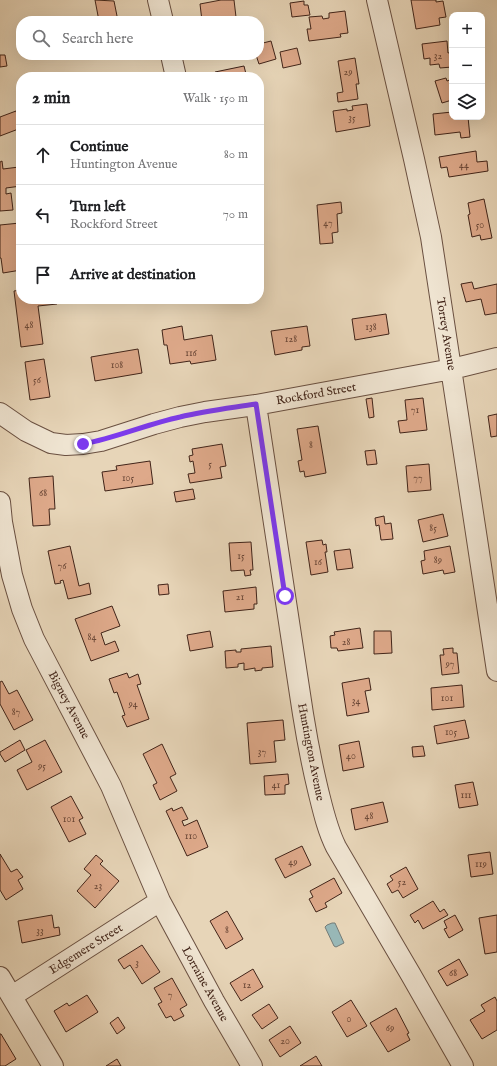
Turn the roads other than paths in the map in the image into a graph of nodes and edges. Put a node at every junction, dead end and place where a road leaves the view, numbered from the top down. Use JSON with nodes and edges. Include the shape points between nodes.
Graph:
{"nodes":[{"id":1,"x":158,"y":0,"type":"edge"},
{"id":2,"x":377,"y":0,"type":"edge"},
{"id":3,"x":162,"y":16,"type":"edge"},
{"id":4,"x":171,"y":60,"type":"edge"},
{"id":5,"x":175,"y":72,"type":"edge"},
{"id":6,"x":497,"y":358,"type":"edge"},
{"id":7,"x":452,"y":369,"type":"junction"},
{"id":8,"x":256,"y":404,"type":"junction"},
{"id":9,"x":0,"y":413,"type":"edge"},
{"id":10,"x":0,"y":502,"type":"edge"},
{"id":11,"x":497,"y":671,"type":"edge"},
{"id":12,"x":160,"y":902,"type":"junction"},
{"id":13,"x":0,"y":977,"type":"edge"},
{"id":14,"x":12,"y":996,"type":"junction"},
{"id":15,"x":53,"y":1066,"type":"edge"},
{"id":16,"x":252,"y":1066,"type":"edge"},
{"id":17,"x":463,"y":1066,"type":"edge"}],
"edges":[{"from":1,"to":3,"type":"street"},
{"from":2,"to":7,"type":"street","name":"Torrey Avenue","via":[[431,237]]},
{"from":4,"to":5,"type":"street"},
{"from":6,"to":7,"type":"street","name":"Rockford Street"},
{"from":7,"to":8,"type":"street","name":"Rockford Street"},
{"from":7,"to":11,"type":"street","name":"Torrey Avenue"},
{"from":8,"to":9,"type":"street","name":"Rockford Street","via":[[180,416],[101,440],[73,445],[43,440]]},
{"from":8,"to":17,"type":"street","name":"Huntington Avenue","via":[[303,714],[326,823],[336,847],[412,974]]},
{"from":10,"to":12,"type":"street","name":"Bigney Avenue","via":[[15,587],[34,639],[110,786]]},
{"from":12,"to":14,"type":"street","name":"Edgemere Street"},
{"from":12,"to":16,"type":"street","name":"Lorraine Avenue"},
{"from":13,"to":14,"type":"street"},
{"from":14,"to":15,"type":"street"}]}
